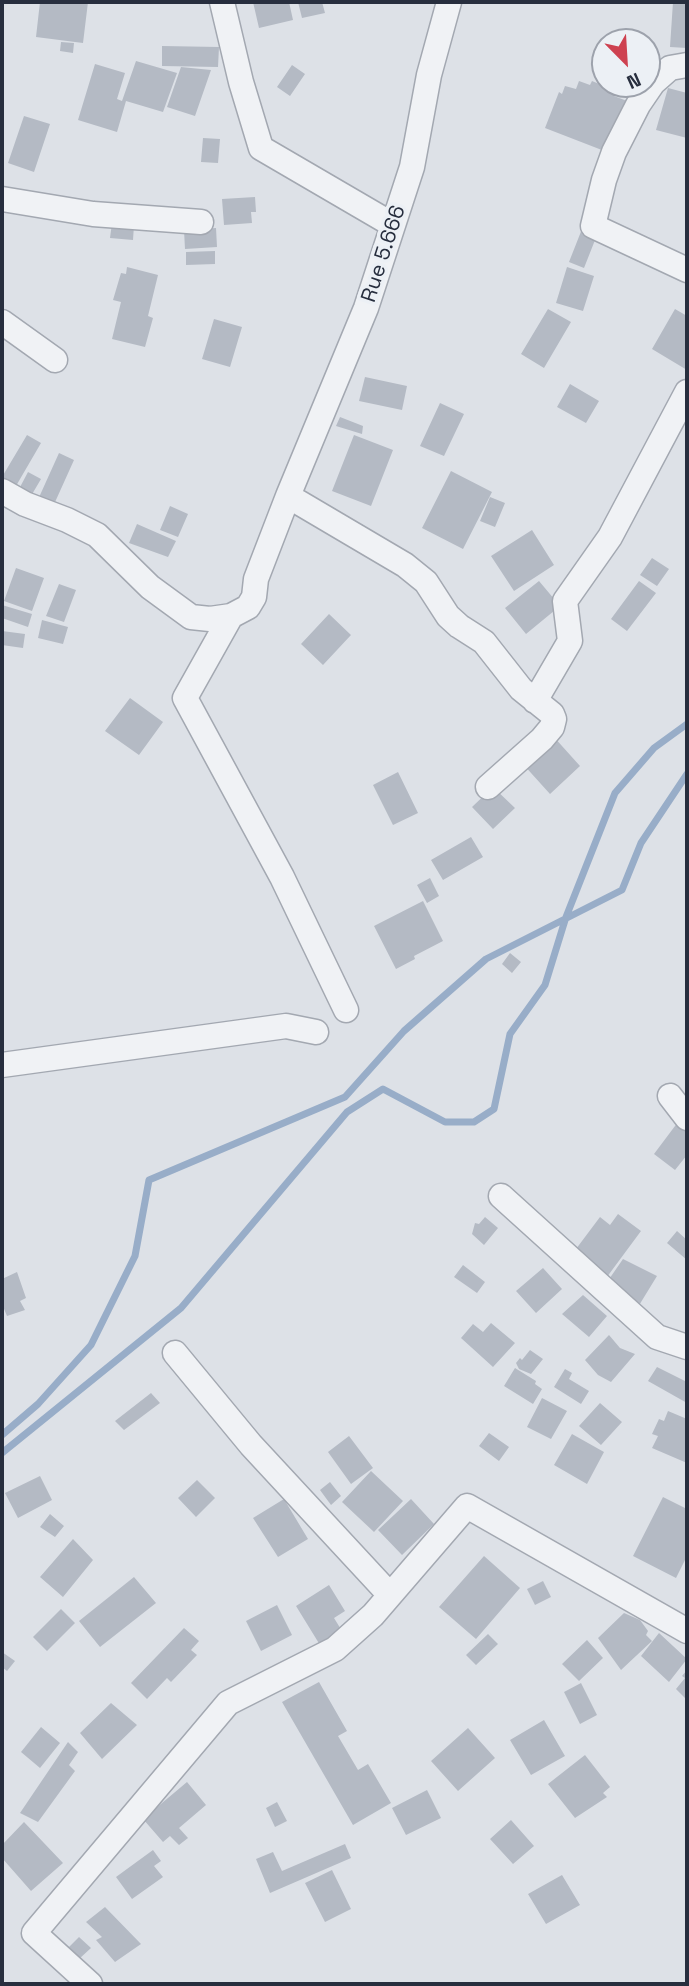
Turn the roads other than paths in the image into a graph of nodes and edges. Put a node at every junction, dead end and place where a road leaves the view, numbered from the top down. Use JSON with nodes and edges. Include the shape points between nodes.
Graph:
{"nodes":[{"id":1,"x":222,"y":2,"type":"edge"},
{"id":2,"x":449,"y":2,"type":"edge"},
{"id":3,"x":687,"y":65,"type":"edge"},
{"id":4,"x":2,"y":199,"type":"edge"},
{"id":5,"x":201,"y":222,"type":"dead end"},
{"id":6,"x":393,"y":225,"type":"junction"},
{"id":7,"x":687,"y":270,"type":"edge"},
{"id":8,"x":2,"y":322,"type":"edge"},
{"id":9,"x":55,"y":360,"type":"dead end"},
{"id":10,"x":687,"y":392,"type":"edge"},
{"id":11,"x":2,"y":492,"type":"edge"},
{"id":12,"x":288,"y":496,"type":"junction"},
{"id":13,"x":231,"y":616,"type":"junction"},
{"id":14,"x":536,"y":701,"type":"junction"},
{"id":15,"x":488,"y":787,"type":"dead end"},
{"id":16,"x":346,"y":1010,"type":"dead end"},
{"id":17,"x":316,"y":1032,"type":"dead end"},
{"id":18,"x":2,"y":1065,"type":"edge"},
{"id":19,"x":670,"y":1096,"type":"dead end"},
{"id":20,"x":687,"y":1118,"type":"edge"},
{"id":21,"x":501,"y":1195,"type":"dead end"},
{"id":22,"x":687,"y":1347,"type":"edge"},
{"id":23,"x":175,"y":1353,"type":"dead end"},
{"id":24,"x":390,"y":1595,"type":"junction"},
{"id":25,"x":687,"y":1631,"type":"edge"},
{"id":26,"x":90,"y":1984,"type":"edge"}],
"edges":[{"from":1,"to":6,"type":"street","via":[[261,148]]},
{"from":2,"to":6,"type":"street","name":"Rue 5.666","via":[[429,75],[412,167]]},
{"from":3,"to":7,"type":"street","via":[[670,68],[638,105],[614,152],[593,226]]},
{"from":4,"to":5,"type":"street","via":[[93,214]]},
{"from":6,"to":12,"type":"street","name":"Rue 5.666","via":[[366,308]]},
{"from":8,"to":9,"type":"street"},
{"from":10,"to":14,"type":"street","via":[[610,537],[565,601],[569,641]]},
{"from":11,"to":13,"type":"street","via":[[97,535],[150,587],[191,617]]},
{"from":12,"to":13,"type":"street","name":"Rue 5.666","via":[[256,579],[254,597],[248,607]]},
{"from":12,"to":14,"type":"street","via":[[426,582],[458,626],[484,642],[509,676]]},
{"from":13,"to":16,"type":"street","name":"Rue 5.666","via":[[185,698],[282,877]]},
{"from":14,"to":15,"type":"street","via":[[552,714],[552,727]]},
{"from":17,"to":18,"type":"street","via":[[286,1026]]},
{"from":19,"to":20,"type":"street"},
{"from":21,"to":22,"type":"street","via":[[657,1338]]},
{"from":23,"to":24,"type":"street","via":[[251,1445]]},
{"from":24,"to":25,"type":"street","via":[[467,1506]]},
{"from":24,"to":26,"type":"street","via":[[335,1649],[228,1703],[34,1933]]}]}
